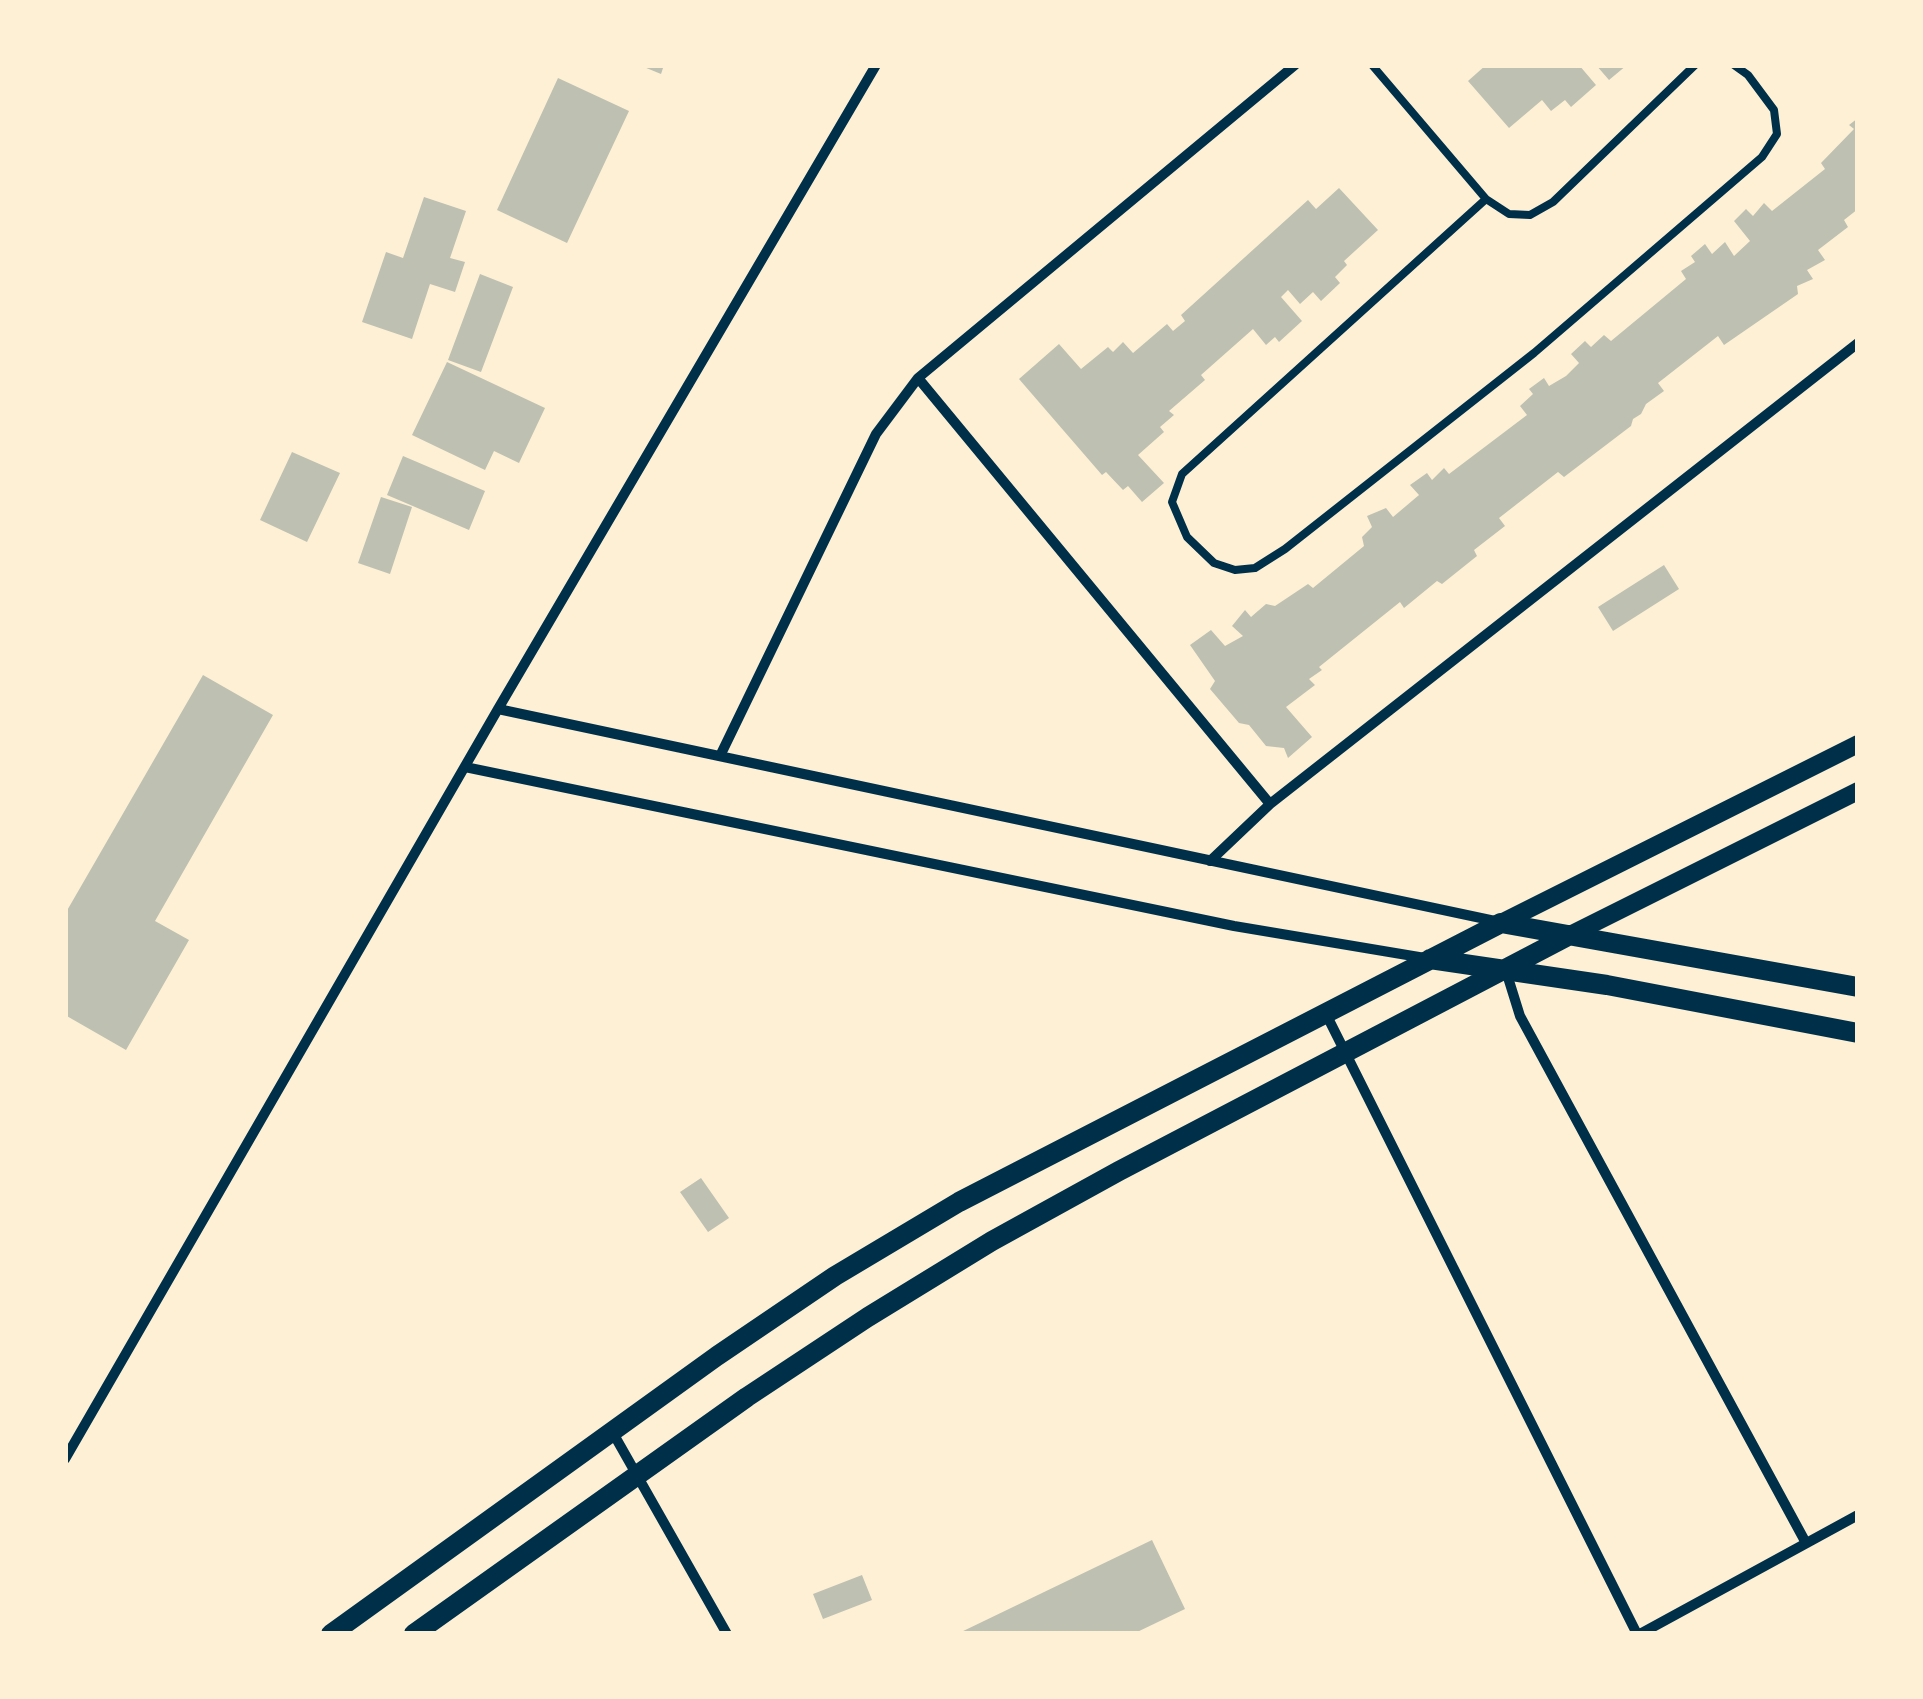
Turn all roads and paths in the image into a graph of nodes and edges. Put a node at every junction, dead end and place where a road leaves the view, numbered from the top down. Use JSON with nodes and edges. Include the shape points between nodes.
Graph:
{"nodes":[{"id":1,"x":876,"y":65,"type":"edge"},
{"id":2,"x":1295,"y":65,"type":"edge"},
{"id":3,"x":1372,"y":65,"type":"edge"},
{"id":4,"x":1696,"y":65,"type":"edge"},
{"id":5,"x":1734,"y":65,"type":"edge"},
{"id":6,"x":1486,"y":199,"type":"junction"},
{"id":7,"x":1858,"y":342,"type":"edge"},
{"id":8,"x":918,"y":378,"type":"junction"},
{"id":9,"x":498,"y":709,"type":"junction"},
{"id":10,"x":1858,"y":744,"type":"edge"},
{"id":11,"x":720,"y":756,"type":"junction"},
{"id":12,"x":465,"y":767,"type":"junction"},
{"id":13,"x":1858,"y":791,"type":"edge"},
{"id":14,"x":1270,"y":804,"type":"junction"},
{"id":15,"x":1210,"y":861,"type":"junction"},
{"id":16,"x":1501,"y":923,"type":"junction"},
{"id":17,"x":1570,"y":936,"type":"junction"},
{"id":18,"x":1430,"y":959,"type":"junction"},
{"id":19,"x":1506,"y":970,"type":"junction"},
{"id":20,"x":1858,"y":988,"type":"edge"},
{"id":21,"x":1326,"y":1013,"type":"junction"},
{"id":22,"x":1858,"y":1033,"type":"edge"},
{"id":23,"x":1346,"y":1054,"type":"junction"},
{"id":24,"x":613,"y":1434,"type":"junction"},
{"id":25,"x":65,"y":1460,"type":"edge"},
{"id":26,"x":640,"y":1475,"type":"junction"},
{"id":27,"x":1858,"y":1516,"type":"edge"},
{"id":28,"x":1806,"y":1543,"type":"junction"},
{"id":29,"x":330,"y":1634,"type":"edge"},
{"id":30,"x":414,"y":1634,"type":"edge"},
{"id":31,"x":727,"y":1634,"type":"edge"},
{"id":32,"x":1638,"y":1634,"type":"edge"}],
"edges":[{"from":1,"to":9,"type":"street"},
{"from":2,"to":8,"type":"street"},
{"from":3,"to":6,"type":"lane"},
{"from":4,"to":6,"type":"lane","via":[[1552,202],[1530,215],[1509,214]]},
{"from":5,"to":6,"type":"lane","via":[[1774,110],[1777,134],[1762,158],[1534,353],[1285,549],[1255,568],[1234,570],[1214,562],[1187,537],[1172,502],[1182,474]]},
{"from":7,"to":14,"type":"street"},
{"from":8,"to":11,"type":"street","via":[[876,434]]},
{"from":8,"to":14,"type":"street"},
{"from":9,"to":11,"type":"street"},
{"from":9,"to":12,"type":"street"},
{"from":10,"to":16,"type":"street"},
{"from":11,"to":15,"type":"street"},
{"from":12,"to":18,"type":"street","via":[[1266,932]]},
{"from":12,"to":25,"type":"street"},
{"from":13,"to":17,"type":"street"},
{"from":14,"to":15,"type":"street"},
{"from":15,"to":16,"type":"street"},
{"from":16,"to":17,"type":"main road"},
{"from":16,"to":18,"type":"main road"},
{"from":17,"to":19,"type":"main road"},
{"from":17,"to":20,"type":"main road"},
{"from":18,"to":19,"type":"main road"},
{"from":18,"to":21,"type":"main road"},
{"from":19,"to":22,"type":"main road"},
{"from":19,"to":23,"type":"main road"},
{"from":19,"to":28,"type":"street","via":[[1520,1016]]},
{"from":21,"to":23,"type":"street"},
{"from":21,"to":24,"type":"main road","via":[[959,1202],[835,1276]]},
{"from":23,"to":26,"type":"main road","via":[[992,1242],[747,1397]]},
{"from":23,"to":32,"type":"street"},
{"from":24,"to":26,"type":"street"},
{"from":24,"to":29,"type":"main road"},
{"from":26,"to":30,"type":"main road"},
{"from":26,"to":31,"type":"street"},
{"from":27,"to":28,"type":"street"},
{"from":28,"to":32,"type":"street"}]}
